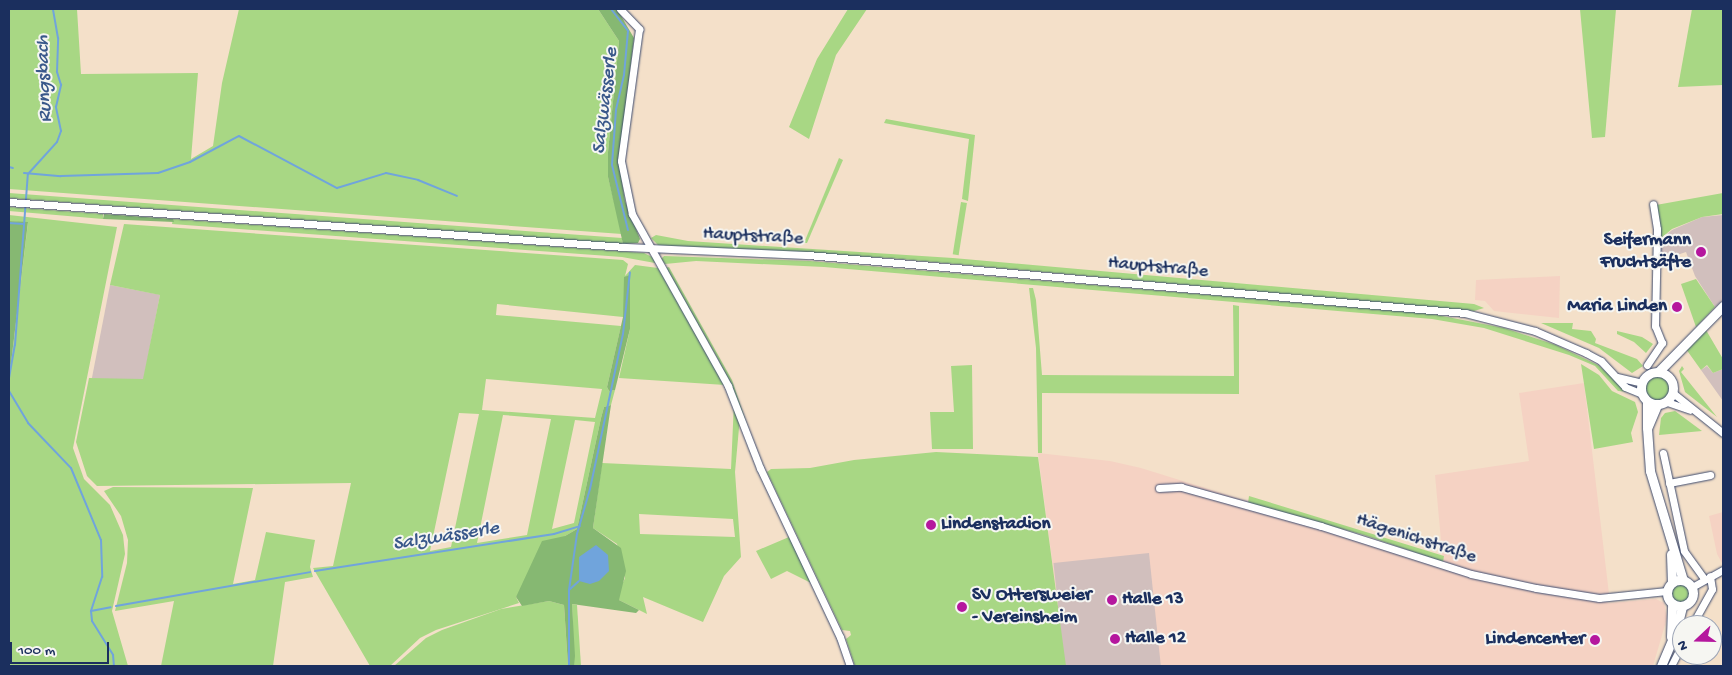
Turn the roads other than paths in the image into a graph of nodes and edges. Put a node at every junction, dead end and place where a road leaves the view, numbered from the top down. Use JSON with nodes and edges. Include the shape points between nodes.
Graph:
{"nodes":[{"id":1,"x":620,"y":9,"type":"edge"},
{"id":2,"x":9,"y":202,"type":"edge"},
{"id":3,"x":1654,"y":204,"type":"dead end"},
{"id":4,"x":652,"y":249,"type":"junction"},
{"id":5,"x":1723,"y":306,"type":"edge"},
{"id":6,"x":1677,"y":351,"type":"junction"},
{"id":7,"x":1647,"y":365,"type":"dead end"},
{"id":8,"x":1658,"y":372,"type":"junction"},
{"id":9,"x":1616,"y":377,"type":"junction"},
{"id":10,"x":1669,"y":377,"type":"junction"},
{"id":11,"x":1642,"y":383,"type":"junction"},
{"id":12,"x":1673,"y":393,"type":"junction"},
{"id":13,"x":1645,"y":398,"type":"junction"},
{"id":14,"x":1667,"y":402,"type":"junction"},
{"id":15,"x":1657,"y":405,"type":"junction"},
{"id":16,"x":1695,"y":412,"type":"junction"},
{"id":17,"x":1647,"y":428,"type":"junction"},
{"id":18,"x":1723,"y":433,"type":"edge"},
{"id":19,"x":1663,"y":453,"type":"dead end"},
{"id":20,"x":1710,"y":475,"type":"dead end"},
{"id":21,"x":1669,"y":483,"type":"junction"},
{"id":22,"x":1159,"y":488,"type":"dead end"},
{"id":23,"x":1670,"y":546,"type":"junction"},
{"id":24,"x":1723,"y":570,"type":"edge"},
{"id":25,"x":1707,"y":578,"type":"junction"},
{"id":26,"x":1683,"y":580,"type":"junction"},
{"id":27,"x":1672,"y":582,"type":"junction"},
{"id":28,"x":1692,"y":587,"type":"junction"},
{"id":29,"x":1667,"y":591,"type":"junction"},
{"id":30,"x":1672,"y":604,"type":"junction"},
{"id":31,"x":1682,"y":606,"type":"junction"},
{"id":32,"x":1698,"y":615,"type":"edge"},
{"id":33,"x":1671,"y":642,"type":"junction"},
{"id":34,"x":850,"y":666,"type":"edge"},
{"id":35,"x":1661,"y":666,"type":"edge"}],
"edges":[{"from":1,"to":4,"type":"street","via":[[639,29],[623,131],[623,174],[632,214]]},
{"from":2,"to":4,"type":"street","name":"Hauptstraße"},
{"from":3,"to":7,"type":"street","via":[[1657,229],[1656,326],[1662,343]]},
{"from":4,"to":9,"type":"street","name":"Hauptstraße","via":[[808,255],[1093,278],[1465,314],[1535,331],[1594,357]]},
{"from":4,"to":34,"type":"street","via":[[728,386],[760,468],[840,637]]},
{"from":5,"to":6,"type":"main road"},
{"from":6,"to":8,"type":"main road"},
{"from":6,"to":10,"type":"main road"},
{"from":8,"to":10,"type":"main road"},
{"from":8,"to":11,"type":"main road","via":[[1649,374]]},
{"from":9,"to":11,"type":"street","name":"Hauptstraße"},
{"from":9,"to":13,"type":"street","name":"Hauptstraße","via":[[1625,387]]},
{"from":10,"to":12,"type":"main road"},
{"from":11,"to":13,"type":"main road"},
{"from":12,"to":14,"type":"main road"},
{"from":12,"to":16,"type":"street"},
{"from":13,"to":15,"type":"main road"},
{"from":13,"to":17,"type":"main road"},
{"from":14,"to":15,"type":"main road"},
{"from":14,"to":16,"type":"street"},
{"from":15,"to":17,"type":"main road"},
{"from":16,"to":18,"type":"street"},
{"from":17,"to":23,"type":"main road","via":[[1650,471]]},
{"from":19,"to":21,"type":"street"},
{"from":20,"to":21,"type":"street"},
{"from":21,"to":25,"type":"street","via":[[1684,551]]},
{"from":22,"to":29,"type":"street","name":"Hägenichstraße","via":[[1181,487],[1321,526],[1471,574],[1536,588],[1599,598]]},
{"from":23,"to":26,"type":"main road"},
{"from":23,"to":27,"type":"main road"},
{"from":24,"to":25,"type":"street"},
{"from":25,"to":28,"type":"street"},
{"from":25,"to":32,"type":"street","via":[[1712,589]]},
{"from":26,"to":27,"type":"main road"},
{"from":26,"to":28,"type":"main road"},
{"from":27,"to":29,"type":"main road"},
{"from":28,"to":31,"type":"main road","via":[[1691,602]]},
{"from":29,"to":30,"type":"main road"},
{"from":30,"to":31,"type":"main road"},
{"from":30,"to":33,"type":"main road"},
{"from":31,"to":33,"type":"main road"},
{"from":33,"to":35,"type":"main road"}]}
